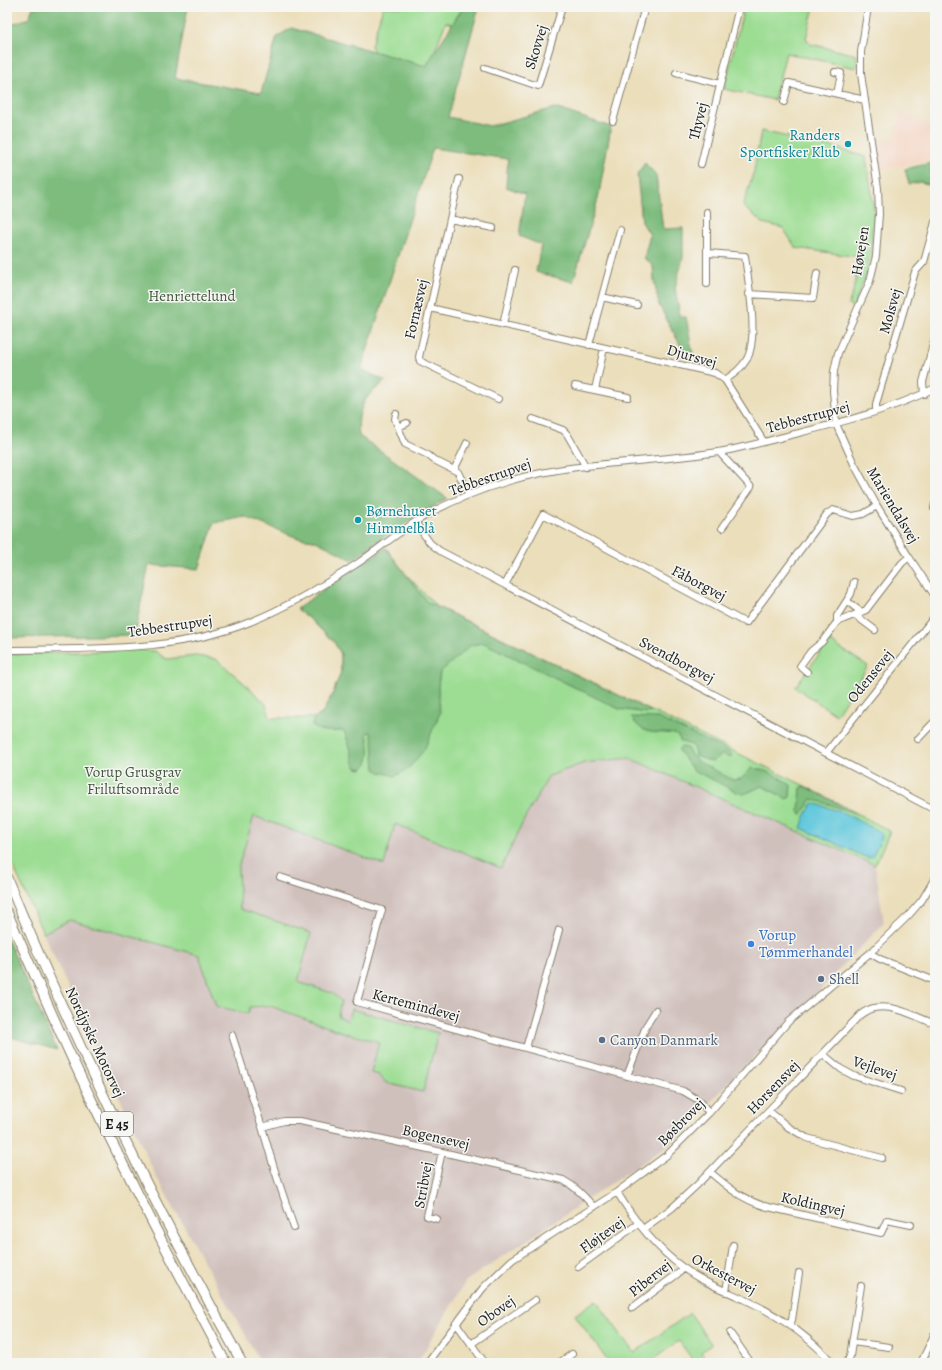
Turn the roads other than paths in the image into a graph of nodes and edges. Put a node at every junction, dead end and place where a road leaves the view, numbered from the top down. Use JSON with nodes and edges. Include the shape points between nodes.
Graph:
{"nodes":[{"id":1,"x":562,"y":7,"type":"edge"},
{"id":2,"x":645,"y":7,"type":"edge"},
{"id":3,"x":739,"y":7,"type":"edge"},
{"id":4,"x":868,"y":7,"type":"edge"},
{"id":5,"x":485,"y":68,"type":"dead end"},
{"id":6,"x":835,"y":72,"type":"dead end"},
{"id":7,"x":676,"y":73,"type":"dead end"},
{"id":8,"x":720,"y":84,"type":"junction"},
{"id":9,"x":837,"y":94,"type":"junction"},
{"id":10,"x":865,"y":100,"type":"junction"},
{"id":11,"x":784,"y":102,"type":"dead end"},
{"id":12,"x":613,"y":121,"type":"dead end"},
{"id":13,"x":701,"y":164,"type":"dead end"},
{"id":14,"x":459,"y":179,"type":"dead end"},
{"id":15,"x":707,"y":212,"type":"dead end"},
{"id":16,"x":450,"y":219,"type":"junction"},
{"id":17,"x":935,"y":222,"type":"edge"},
{"id":18,"x":493,"y":228,"type":"dead end"},
{"id":19,"x":620,"y":230,"type":"dead end"},
{"id":20,"x":708,"y":253,"type":"junction"},
{"id":21,"x":515,"y":270,"type":"dead end"},
{"id":22,"x":817,"y":273,"type":"dead end"},
{"id":23,"x":707,"y":284,"type":"dead end"},
{"id":24,"x":749,"y":294,"type":"junction"},
{"id":25,"x":602,"y":297,"type":"junction"},
{"id":26,"x":637,"y":305,"type":"dead end"},
{"id":27,"x":430,"y":308,"type":"junction"},
{"id":28,"x":503,"y":324,"type":"junction"},
{"id":29,"x":935,"y":337,"type":"edge"},
{"id":30,"x":589,"y":345,"type":"junction"},
{"id":31,"x":604,"y":348,"type":"junction"},
{"id":32,"x":725,"y":380,"type":"junction"},
{"id":33,"x":575,"y":386,"type":"dead end"},
{"id":34,"x":935,"y":388,"type":"edge"},
{"id":35,"x":595,"y":390,"type":"junction"},
{"id":36,"x":924,"y":394,"type":"junction"},
{"id":37,"x":628,"y":397,"type":"dead end"},
{"id":38,"x":498,"y":399,"type":"dead end"},
{"id":39,"x":876,"y":411,"type":"junction"},
{"id":40,"x":396,"y":414,"type":"dead end"},
{"id":41,"x":533,"y":419,"type":"dead end"},
{"id":42,"x":407,"y":423,"type":"dead end"},
{"id":43,"x":836,"y":424,"type":"junction"},
{"id":44,"x":398,"y":427,"type":"junction"},
{"id":45,"x":764,"y":442,"type":"junction"},
{"id":46,"x":467,"y":443,"type":"dead end"},
{"id":47,"x":719,"y":452,"type":"junction"},
{"id":48,"x":586,"y":467,"type":"junction"},
{"id":49,"x":454,"y":470,"type":"junction"},
{"id":50,"x":469,"y":495,"type":"junction"},
{"id":51,"x":877,"y":506,"type":"junction"},
{"id":52,"x":415,"y":522,"type":"junction"},
{"id":53,"x":722,"y":528,"type":"dead end"},
{"id":54,"x":909,"y":557,"type":"junction"},
{"id":55,"x":854,"y":582,"type":"dead end"},
{"id":56,"x":505,"y":585,"type":"junction"},
{"id":57,"x":935,"y":596,"type":"edge"},
{"id":58,"x":847,"y":601,"type":"junction"},
{"id":59,"x":861,"y":612,"type":"junction"},
{"id":60,"x":855,"y":615,"type":"junction"},
{"id":61,"x":935,"y":616,"type":"edge"},
{"id":62,"x":837,"y":622,"type":"junction"},
{"id":63,"x":875,"y":630,"type":"dead end"},
{"id":64,"x":7,"y":650,"type":"edge"},
{"id":65,"x":807,"y":672,"type":"dead end"},
{"id":66,"x":935,"y":721,"type":"edge"},
{"id":67,"x":918,"y":739,"type":"dead end"},
{"id":68,"x":826,"y":753,"type":"junction"},
{"id":69,"x":935,"y":810,"type":"edge"},
{"id":70,"x":280,"y":877,"type":"dead end"},
{"id":71,"x":7,"y":878,"type":"edge"},
{"id":72,"x":935,"y":878,"type":"edge"},
{"id":73,"x":7,"y":912,"type":"edge"},
{"id":74,"x":558,"y":930,"type":"dead end"},
{"id":75,"x":870,"y":953,"type":"junction"},
{"id":76,"x":935,"y":981,"type":"edge"},
{"id":77,"x":656,"y":1010,"type":"dead end"},
{"id":78,"x":935,"y":1024,"type":"edge"},
{"id":79,"x":232,"y":1035,"type":"dead end"},
{"id":80,"x":526,"y":1048,"type":"junction"},
{"id":81,"x":823,"y":1054,"type":"junction"},
{"id":82,"x":627,"y":1076,"type":"junction"},
{"id":83,"x":901,"y":1091,"type":"dead end"},
{"id":84,"x":769,"y":1111,"type":"junction"},
{"id":85,"x":710,"y":1113,"type":"junction"},
{"id":86,"x":262,"y":1127,"type":"junction"},
{"id":87,"x":442,"y":1152,"type":"junction"},
{"id":88,"x":882,"y":1158,"type":"dead end"},
{"id":89,"x":710,"y":1172,"type":"junction"},
{"id":90,"x":617,"y":1192,"type":"junction"},
{"id":91,"x":594,"y":1207,"type":"junction"},
{"id":92,"x":437,"y":1219,"type":"dead end"},
{"id":93,"x":640,"y":1223,"type":"junction"},
{"id":94,"x":911,"y":1225,"type":"dead end"},
{"id":95,"x":294,"y":1228,"type":"dead end"},
{"id":96,"x":644,"y":1229,"type":"junction"},
{"id":97,"x":733,"y":1245,"type":"dead end"},
{"id":98,"x":578,"y":1267,"type":"dead end"},
{"id":99,"x":683,"y":1268,"type":"junction"},
{"id":100,"x":800,"y":1273,"type":"dead end"},
{"id":101,"x":861,"y":1286,"type":"dead end"},
{"id":102,"x":726,"y":1292,"type":"junction"},
{"id":103,"x":535,"y":1300,"type":"dead end"},
{"id":104,"x":632,"y":1308,"type":"dead end"},
{"id":105,"x":456,"y":1323,"type":"junction"},
{"id":106,"x":789,"y":1325,"type":"junction"},
{"id":107,"x":730,"y":1333,"type":"dead end"},
{"id":108,"x":935,"y":1333,"type":"edge"},
{"id":109,"x":852,"y":1342,"type":"junction"},
{"id":110,"x":471,"y":1344,"type":"junction"},
{"id":111,"x":889,"y":1347,"type":"dead end"},
{"id":112,"x":572,"y":1354,"type":"dead end"},
{"id":113,"x":922,"y":1361,"type":"edge"},
{"id":114,"x":226,"y":1363,"type":"edge"},
{"id":115,"x":242,"y":1363,"type":"edge"},
{"id":116,"x":427,"y":1363,"type":"edge"},
{"id":117,"x":485,"y":1363,"type":"edge"},
{"id":118,"x":559,"y":1363,"type":"edge"},
{"id":119,"x":751,"y":1363,"type":"edge"},
{"id":120,"x":833,"y":1363,"type":"edge"},
{"id":121,"x":847,"y":1363,"type":"edge"},
{"id":122,"x":929,"y":1363,"type":"edge"}],
"edges":[{"from":1,"to":5,"type":"street","name":"Skovvej","via":[[538,86]]},
{"from":2,"to":12,"type":"street"},
{"from":3,"to":8,"type":"street","name":"Thyvej"},
{"from":4,"to":10,"type":"street","name":"Høvejen","via":[[861,52]]},
{"from":6,"to":9,"type":"street","via":[[841,73]]},
{"from":7,"to":8,"type":"street","name":"Thyvej"},
{"from":8,"to":13,"type":"street","name":"Thyvej"},
{"from":9,"to":10,"type":"street"},
{"from":9,"to":11,"type":"street","via":[[789,83]]},
{"from":10,"to":43,"type":"street","name":"Høvejen","via":[[878,188],[876,256],[870,281],[838,353],[833,391]]},
{"from":14,"to":16,"type":"street","name":"Fornæsvej"},
{"from":15,"to":20,"type":"street"},
{"from":16,"to":18,"type":"street"},
{"from":16,"to":27,"type":"street","name":"Fornæsvej"},
{"from":17,"to":39,"type":"street","name":"Molsvej","via":[[924,262],[915,272]]},
{"from":19,"to":25,"type":"street"},
{"from":20,"to":23,"type":"street"},
{"from":20,"to":24,"type":"street","via":[[745,256]]},
{"from":21,"to":28,"type":"street"},
{"from":22,"to":24,"type":"street","via":[[813,298]]},
{"from":24,"to":32,"type":"street","via":[[753,334],[751,347],[740,370]]},
{"from":25,"to":26,"type":"street"},
{"from":25,"to":30,"type":"street"},
{"from":27,"to":28,"type":"street","name":"Djursvej"},
{"from":27,"to":38,"type":"street","name":"Fornæsvej","via":[[420,360]]},
{"from":28,"to":30,"type":"street","name":"Djursvej"},
{"from":29,"to":36,"type":"street","via":[[923,382]]},
{"from":30,"to":31,"type":"street","name":"Djursvej"},
{"from":31,"to":32,"type":"street","name":"Djursvej","via":[[709,371]]},
{"from":31,"to":35,"type":"street"},
{"from":32,"to":45,"type":"street","name":"Djursvej"},
{"from":33,"to":35,"type":"street"},
{"from":34,"to":36,"type":"street","name":"Tebbestrupvej"},
{"from":35,"to":37,"type":"street"},
{"from":36,"to":39,"type":"street","name":"Tebbestrupvej"},
{"from":39,"to":43,"type":"street","name":"Tebbestrupvej"},
{"from":40,"to":44,"type":"street"},
{"from":41,"to":48,"type":"street","via":[[563,430]]},
{"from":42,"to":44,"type":"street"},
{"from":43,"to":45,"type":"street","name":"Tebbestrupvej"},
{"from":43,"to":51,"type":"street","name":"Mariendalsvej"},
{"from":44,"to":49,"type":"street","via":[[405,444]]},
{"from":45,"to":47,"type":"street","name":"Tebbestrupvej"},
{"from":46,"to":49,"type":"street"},
{"from":47,"to":48,"type":"street","name":"Tebbestrupvej"},
{"from":47,"to":53,"type":"street","via":[[751,487]]},
{"from":48,"to":50,"type":"street","name":"Tebbestrupvej","via":[[531,475]]},
{"from":49,"to":50,"type":"street","via":[[458,472]]},
{"from":50,"to":52,"type":"street","name":"Tebbestrupvej"},
{"from":51,"to":54,"type":"street","name":"Mariendalsvej"},
{"from":51,"to":56,"type":"street","name":"Fåborgvej","via":[[853,516],[833,510],[828,514],[746,623],[542,514]]},
{"from":52,"to":56,"type":"street","name":"Svendborgvej","via":[[430,543],[440,551]]},
{"from":52,"to":64,"type":"street","name":"Tebbestrupvej","via":[[357,564],[299,598],[251,622],[212,635],[145,646]]},
{"from":54,"to":57,"type":"street","name":"Mariendalsvej"},
{"from":54,"to":59,"type":"street","via":[[866,610]]},
{"from":55,"to":58,"type":"street"},
{"from":56,"to":68,"type":"street","name":"Svendborgvej"},
{"from":58,"to":59,"type":"street"},
{"from":58,"to":62,"type":"street","via":[[837,616]]},
{"from":59,"to":60,"type":"street"},
{"from":60,"to":62,"type":"street"},
{"from":60,"to":63,"type":"street"},
{"from":61,"to":68,"type":"street","name":"Odensevej"},
{"from":62,"to":65,"type":"street","via":[[800,666]]},
{"from":66,"to":67,"type":"street"},
{"from":68,"to":69,"type":"street","name":"Svendborgvej"},
{"from":70,"to":80,"type":"street","name":"Kertemindevej","via":[[382,910],[356,1002]]},
{"from":71,"to":115,"type":"highway","name":"Nordjyske Motorvej","number":"E 45","via":[[104,1096],[163,1215]]},
{"from":72,"to":75,"type":"street","name":"Bøsbrovej","via":[[922,900],[909,915]]},
{"from":73,"to":114,"type":"highway","name":"Nordjyske Motorvej","number":"E 45","via":[[61,1035],[122,1162]]},
{"from":74,"to":80,"type":"street"},
{"from":75,"to":76,"type":"street"},
{"from":75,"to":85,"type":"street","name":"Bøsbrovej","via":[[788,1022]]},
{"from":77,"to":82,"type":"street","via":[[646,1026]]},
{"from":78,"to":81,"type":"street","name":"Horsensvej","via":[[887,1007],[872,1008],[860,1015]]},
{"from":79,"to":86,"type":"street"},
{"from":80,"to":82,"type":"street","name":"Kertemindevej"},
{"from":81,"to":83,"type":"street","name":"Vejlevej","via":[[854,1076]]},
{"from":81,"to":84,"type":"street","name":"Horsensvej"},
{"from":82,"to":85,"type":"street","name":"Kertemindevej","via":[[683,1091],[700,1101]]},
{"from":84,"to":88,"type":"street","via":[[788,1127],[807,1138]]},
{"from":84,"to":89,"type":"street","name":"Horsensvej"},
{"from":85,"to":90,"type":"street","name":"Bøsbrovej","via":[[667,1155]]},
{"from":86,"to":87,"type":"street","name":"Bogensevej","via":[[284,1121],[300,1121]]},
{"from":86,"to":95,"type":"street"},
{"from":87,"to":91,"type":"street","name":"Bogensevej","via":[[563,1180],[582,1192]]},
{"from":87,"to":92,"type":"street","name":"Stribvej","via":[[427,1216]]},
{"from":89,"to":94,"type":"street","name":"Koldingvej","via":[[747,1200],[764,1206],[881,1233],[887,1220]]},
{"from":89,"to":96,"type":"street","name":"Horsensvej","via":[[672,1208]]},
{"from":90,"to":91,"type":"street","name":"Bøsbrovej"},
{"from":90,"to":93,"type":"street","name":"Orkestervej"},
{"from":91,"to":105,"type":"street","name":"Bøsbrovej","via":[[512,1260],[483,1288]]},
{"from":93,"to":96,"type":"street","name":"Orkestervej"},
{"from":93,"to":98,"type":"street","name":"Fløjtevej"},
{"from":96,"to":99,"type":"street","name":"Orkestervej","via":[[661,1249]]},
{"from":97,"to":102,"type":"street"},
{"from":99,"to":102,"type":"street","name":"Orkestervej"},
{"from":99,"to":104,"type":"street","name":"Pibervej"},
{"from":100,"to":106,"type":"street"},
{"from":101,"to":109,"type":"street"},
{"from":102,"to":106,"type":"street","name":"Orkestervej","via":[[751,1302]]},
{"from":103,"to":110,"type":"street","name":"Obovej"},
{"from":105,"to":110,"type":"street","name":"Obovej"},
{"from":105,"to":116,"type":"street","name":"Bøsbrovej"},
{"from":106,"to":120,"type":"street","name":"Orkestervej"},
{"from":107,"to":119,"type":"street"},
{"from":108,"to":113,"type":"street"},
{"from":109,"to":111,"type":"street"},
{"from":109,"to":121,"type":"street"},
{"from":110,"to":117,"type":"street","name":"Obovej"},
{"from":112,"to":118,"type":"street"},
{"from":113,"to":122,"type":"street"}]}
